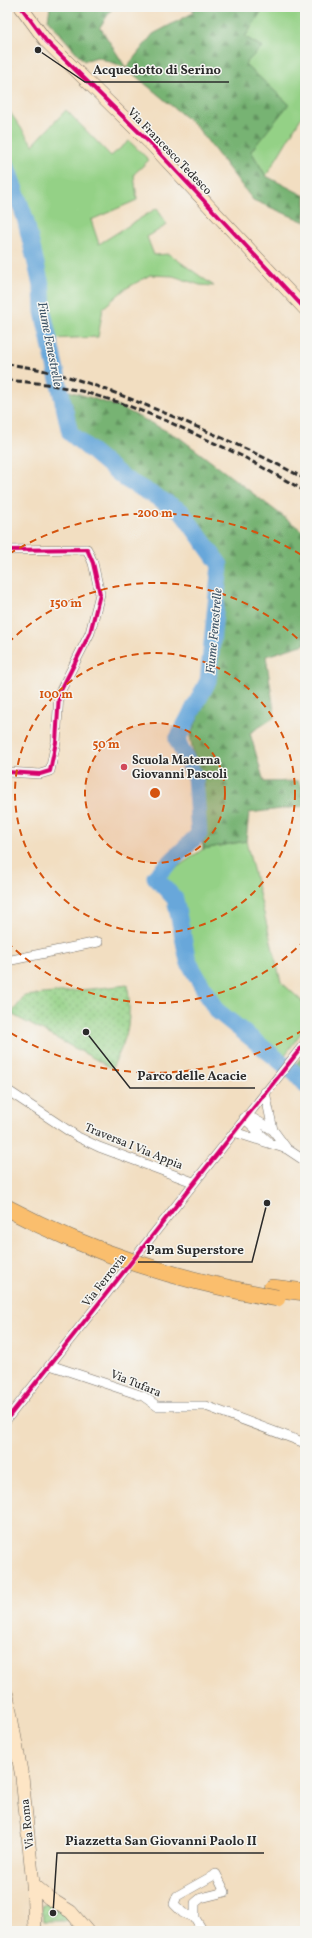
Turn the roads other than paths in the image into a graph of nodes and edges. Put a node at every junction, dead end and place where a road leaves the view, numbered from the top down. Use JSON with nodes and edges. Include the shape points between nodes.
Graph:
{"nodes":[{"id":1,"x":21,"y":7,"type":"edge"},
{"id":2,"x":305,"y":310,"type":"edge"},
{"id":3,"x":7,"y":550,"type":"edge"},
{"id":4,"x":7,"y":772,"type":"edge"},
{"id":5,"x":98,"y":942,"type":"dead end"},
{"id":6,"x":7,"y":961,"type":"edge"},
{"id":7,"x":305,"y":1043,"type":"edge"},
{"id":8,"x":7,"y":1090,"type":"edge"},
{"id":9,"x":265,"y":1092,"type":"junction"},
{"id":10,"x":246,"y":1116,"type":"junction"},
{"id":11,"x":273,"y":1130,"type":"junction"},
{"id":12,"x":234,"y":1132,"type":"junction"},
{"id":13,"x":272,"y":1145,"type":"junction"},
{"id":14,"x":287,"y":1149,"type":"junction"},
{"id":15,"x":305,"y":1161,"type":"edge"},
{"id":16,"x":193,"y":1182,"type":"junction"},
{"id":17,"x":7,"y":1196,"type":"edge"},
{"id":18,"x":7,"y":1208,"type":"edge"},
{"id":19,"x":305,"y":1292,"type":"edge"},
{"id":20,"x":274,"y":1293,"type":"junction"},
{"id":21,"x":305,"y":1301,"type":"edge"},
{"id":22,"x":50,"y":1365,"type":"junction"},
{"id":23,"x":11,"y":1411,"type":"edge"},
{"id":24,"x":7,"y":1419,"type":"edge"},
{"id":25,"x":305,"y":1443,"type":"edge"},
{"id":26,"x":8,"y":1703,"type":"edge"},
{"id":27,"x":33,"y":1884,"type":"junction"},
{"id":28,"x":195,"y":1918,"type":"junction"},
{"id":29,"x":35,"y":1931,"type":"edge"},
{"id":30,"x":87,"y":1931,"type":"edge"},
{"id":31,"x":203,"y":1931,"type":"edge"}],
"edges":[{"from":1,"to":2,"type":"street","name":"Via Francesco Tedesco","via":[[46,41],[152,145]]},
{"from":3,"to":4,"type":"street","via":[[87,549],[100,594],[90,633],[59,694],[56,742],[50,771],[40,774]]},
{"from":5,"to":6,"type":"street"},
{"from":7,"to":9,"type":"street","name":"Via Ferrovia"},
{"from":8,"to":16,"type":"street","name":"Traversa I Via Appia","via":[[92,1144]]},
{"from":9,"to":10,"type":"street","name":"Via Ferrovia"},
{"from":9,"to":11,"type":"street"},
{"from":10,"to":11,"type":"street"},
{"from":10,"to":12,"type":"street","name":"Via Ferrovia"},
{"from":10,"to":13,"type":"street"},
{"from":11,"to":14,"type":"street"},
{"from":12,"to":13,"type":"street"},
{"from":12,"to":16,"type":"street","name":"Via Ferrovia"},
{"from":13,"to":14,"type":"street"},
{"from":14,"to":15,"type":"street"},
{"from":16,"to":22,"type":"street","name":"Via Ferrovia"},
{"from":17,"to":20,"type":"highway","via":[[74,1229],[128,1250]]},
{"from":18,"to":20,"type":"highway","bridge":true,"via":[[101,1252],[171,1275]]},
{"from":19,"to":20,"type":"highway"},
{"from":20,"to":21,"type":"highway"},
{"from":22,"to":23,"type":"street","name":"Via Ferrovia"},
{"from":22,"to":25,"type":"street","name":"Via Tufara","via":[[143,1396],[157,1406],[206,1406]]},
{"from":23,"to":24,"type":"street","name":"Via Ferrovia"},
{"from":26,"to":27,"type":"street","name":"Via Roma","via":[[22,1777]]},
{"from":27,"to":29,"type":"street","name":"Via Roma"},
{"from":27,"to":30,"type":"street","via":[[71,1912]]},
{"from":28,"to":28,"type":"street","via":[[183,1913],[174,1904],[177,1896],[216,1874],[224,1892],[201,1898],[195,1903]]},
{"from":28,"to":31,"type":"street"}]}
